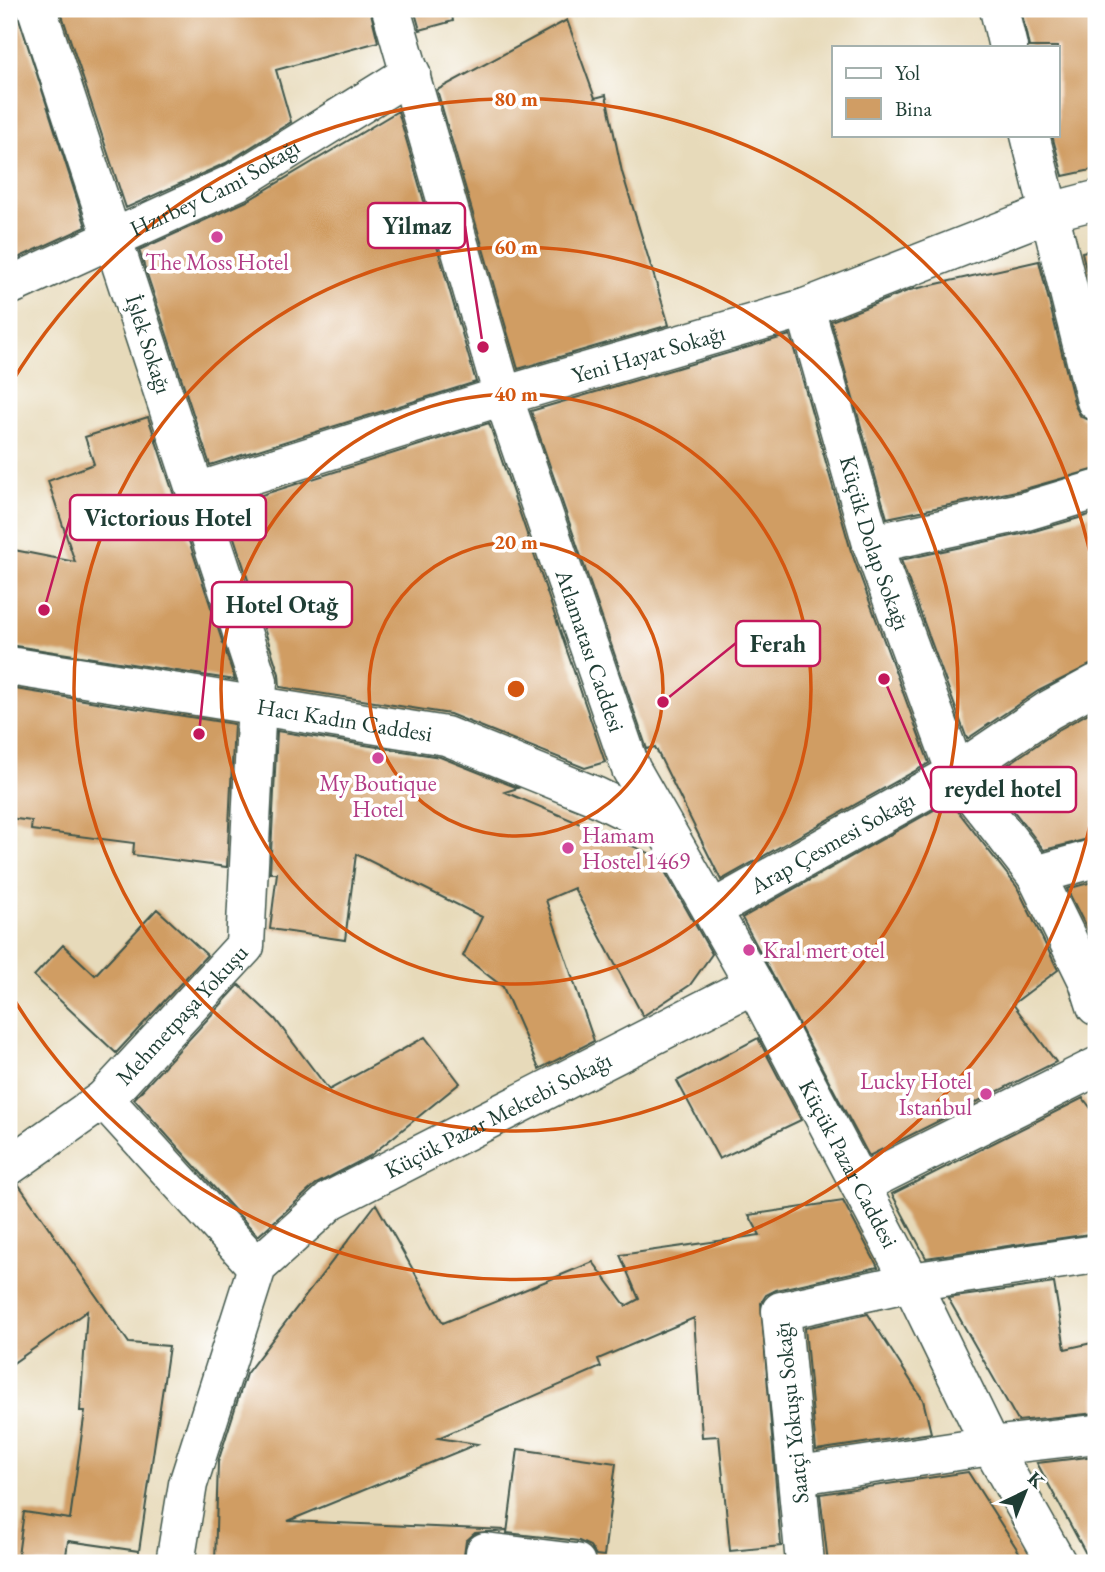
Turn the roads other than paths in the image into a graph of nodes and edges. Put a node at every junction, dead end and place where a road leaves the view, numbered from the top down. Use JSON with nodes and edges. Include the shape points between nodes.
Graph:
{"nodes":[{"id":1,"x":37,"y":9,"type":"edge"},
{"id":2,"x":391,"y":9,"type":"edge"},
{"id":3,"x":999,"y":9,"type":"edge"},
{"id":4,"x":1008,"y":46,"type":"edge"},
{"id":5,"x":411,"y":74,"type":"junction"},
{"id":6,"x":1030,"y":136,"type":"edge"},
{"id":7,"x":1096,"y":200,"type":"edge"},
{"id":8,"x":1050,"y":212,"type":"junction"},
{"id":9,"x":114,"y":235,"type":"junction"},
{"id":10,"x":9,"y":286,"type":"edge"},
{"id":11,"x":805,"y":308,"type":"junction"},
{"id":12,"x":503,"y":396,"type":"junction"},
{"id":13,"x":1096,"y":401,"type":"edge"},
{"id":14,"x":1096,"y":490,"type":"edge"},
{"id":15,"x":197,"y":492,"type":"junction"},
{"id":16,"x":872,"y":544,"type":"junction"},
{"id":17,"x":9,"y":666,"type":"edge"},
{"id":18,"x":1096,"y":684,"type":"edge"},
{"id":19,"x":258,"y":694,"type":"junction"},
{"id":20,"x":631,"y":769,"type":"joint"},
{"id":21,"x":956,"y":773,"type":"junction"},
{"id":22,"x":665,"y":830,"type":"junction"},
{"id":23,"x":1096,"y":858,"type":"edge"},
{"id":24,"x":1036,"y":875,"type":"junction"},
{"id":25,"x":712,"y":910,"type":"junction"},
{"id":26,"x":754,"y":984,"type":"junction"},
{"id":27,"x":1096,"y":1006,"type":"edge"},
{"id":28,"x":1096,"y":1067,"type":"edge"},
{"id":29,"x":104,"y":1099,"type":"junction"},
{"id":30,"x":9,"y":1165,"type":"edge"},
{"id":31,"x":860,"y":1185,"type":"junction"},
{"id":32,"x":1096,"y":1254,"type":"edge"},
{"id":33,"x":257,"y":1267,"type":"junction"},
{"id":34,"x":911,"y":1282,"type":"junction"},
{"id":35,"x":1096,"y":1434,"type":"edge"},
{"id":36,"x":991,"y":1446,"type":"junction"},
{"id":37,"x":799,"y":1475,"type":"junction"},
{"id":38,"x":175,"y":1563,"type":"edge"},
{"id":39,"x":485,"y":1563,"type":"edge"},
{"id":40,"x":576,"y":1563,"type":"edge"},
{"id":41,"x":805,"y":1563,"type":"edge"},
{"id":42,"x":1057,"y":1563,"type":"edge"}],
"edges":[{"from":1,"to":9,"type":"street","name":"İşlek Sokağı"},
{"from":2,"to":5,"type":"street","name":"Atlamatası Caddesi"},
{"from":3,"to":4,"type":"street"},
{"from":5,"to":9,"type":"street","name":"Hzırbey Cami Sokağı","via":[[236,182]]},
{"from":5,"to":12,"type":"street","name":"Atlamatası Caddesi"},
{"from":6,"to":8,"type":"street"},
{"from":7,"to":8,"type":"street","name":"Yeni Hayat Sokağı"},
{"from":8,"to":11,"type":"street","name":"Yeni Hayat Sokağı"},
{"from":8,"to":13,"type":"street"},
{"from":9,"to":10,"type":"street","name":"Hzırbey Cami Sokağı"},
{"from":9,"to":15,"type":"street","name":"İşlek Sokağı"},
{"from":11,"to":12,"type":"street","name":"Yeni Hayat Sokağı"},
{"from":11,"to":16,"type":"street","name":"Küçük Dolap Sokağı"},
{"from":12,"to":15,"type":"street","name":"Yeni Hayat Sokağı"},
{"from":12,"to":20,"type":"street","name":"Atlamatası Caddesi"},
{"from":14,"to":16,"type":"street","via":[[1026,511]]},
{"from":15,"to":19,"type":"street","name":"İşlek Sokağı"},
{"from":16,"to":21,"type":"street","name":"Küçük Dolap Sokağı"},
{"from":17,"to":19,"type":"street","name":"Hacı Kadın Caddesi","via":[[143,685]]},
{"from":18,"to":21,"type":"street","name":"Arap Çesmesi Sokağı"},
{"from":19,"to":22,"type":"street","name":"Hacı Kadın Caddesi","via":[[446,736],[595,796]]},
{"from":19,"to":29,"type":"street","name":"Mehmetpaşa Yokuşu","via":[[245,946]]},
{"from":20,"to":22,"type":"street","name":"Küçük Pazar Caddesi"},
{"from":21,"to":24,"type":"street","name":"Küçük Dolap Sokağı"},
{"from":21,"to":25,"type":"street","name":"Arap Çesmesi Sokağı"},
{"from":22,"to":25,"type":"street","name":"Küçük Pazar Caddesi"},
{"from":23,"to":24,"type":"street"},
{"from":24,"to":27,"type":"street","name":"Küçük Dolap Sokağı"},
{"from":25,"to":26,"type":"street","name":"Küçük Pazar Caddesi"},
{"from":26,"to":31,"type":"street","name":"Küçük Pazar Caddesi"},
{"from":26,"to":33,"type":"street","name":"Küçük Pazar Mektebi Sokağı","via":[[331,1200]]},
{"from":28,"to":31,"type":"street"},
{"from":29,"to":30,"type":"street","name":"Mehmetpaşa Yokuşu"},
{"from":29,"to":33,"type":"street"},
{"from":31,"to":34,"type":"street","name":"Küçük Pazar Caddesi"},
{"from":32,"to":34,"type":"street"},
{"from":33,"to":38,"type":"street","via":[[188,1484]]},
{"from":34,"to":36,"type":"street","name":"Küçük Pazar Caddesi"},
{"from":34,"to":37,"type":"street","name":"Saatçi Yokuşu Sokağı","via":[[781,1311]]},
{"from":35,"to":36,"type":"street"},
{"from":36,"to":37,"type":"street"},
{"from":36,"to":42,"type":"street","name":"Küçük Pazar Caddesi"},
{"from":37,"to":41,"type":"street","name":"Saatçi Yokuşu Sokağı"},
{"from":39,"to":40,"type":"street","via":[[485,1552]]}]}
